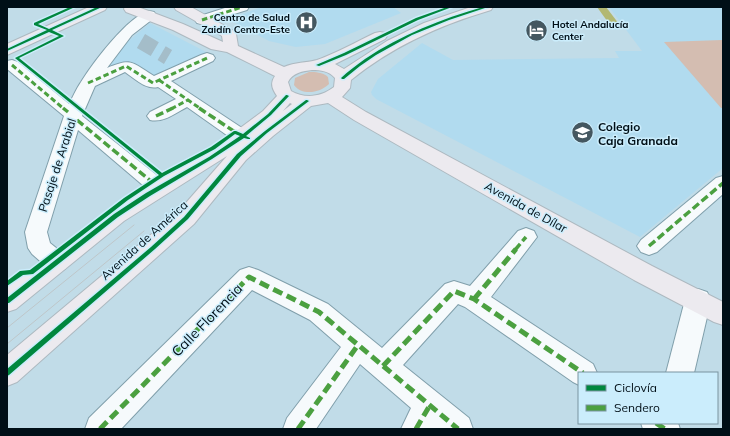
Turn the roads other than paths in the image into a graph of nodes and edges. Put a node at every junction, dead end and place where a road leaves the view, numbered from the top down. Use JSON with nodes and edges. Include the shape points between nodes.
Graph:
{"nodes":[{"id":1,"x":100,"y":7,"type":"edge"},
{"id":2,"x":106,"y":7,"type":"edge"},
{"id":3,"x":181,"y":7,"type":"edge"},
{"id":4,"x":242,"y":7,"type":"edge"},
{"id":5,"x":450,"y":7,"type":"edge"},
{"id":6,"x":486,"y":7,"type":"edge"},
{"id":7,"x":140,"y":10,"type":"edge"},
{"id":8,"x":202,"y":20,"type":"junction"},
{"id":9,"x":218,"y":50,"type":"junction"},
{"id":10,"x":11,"y":51,"type":"edge"},
{"id":11,"x":175,"y":58,"type":"tunnel mouth"},
{"id":12,"x":318,"y":65,"type":"junction"},
{"id":13,"x":285,"y":74,"type":"junction"},
{"id":14,"x":343,"y":78,"type":"junction"},
{"id":15,"x":159,"y":80,"type":"junction"},
{"id":16,"x":88,"y":83,"type":"junction"},
{"id":17,"x":330,"y":97,"type":"junction"},
{"id":18,"x":297,"y":98,"type":"junction"},
{"id":19,"x":188,"y":100,"type":"junction"},
{"id":20,"x":156,"y":116,"type":"dead end"},
{"id":21,"x":235,"y":132,"type":"dead end"},
{"id":22,"x":152,"y":182,"type":"dead end"},
{"id":23,"x":723,"y":183,"type":"edge"},
{"id":24,"x":526,"y":237,"type":"dead end"},
{"id":25,"x":650,"y":246,"type":"dead end"},
{"id":26,"x":57,"y":262,"type":"junction"},
{"id":27,"x":474,"y":299,"type":"junction"},
{"id":28,"x":698,"y":300,"type":"junction"},
{"id":29,"x":7,"y":301,"type":"edge"},
{"id":30,"x":723,"y":314,"type":"edge"},
{"id":31,"x":358,"y":345,"type":"junction"},
{"id":32,"x":383,"y":366,"type":"junction"},
{"id":33,"x":581,"y":372,"type":"edge"},
{"id":34,"x":680,"y":372,"type":"edge"},
{"id":35,"x":7,"y":373,"type":"edge"},
{"id":36,"x":423,"y":417,"type":"edge"},
{"id":37,"x":100,"y":429,"type":"edge"},
{"id":38,"x":298,"y":429,"type":"edge"},
{"id":39,"x":458,"y":429,"type":"edge"}],
"edges":[{"from":1,"to":10,"type":"main road"},
{"from":2,"to":7,"type":"main road"},
{"from":3,"to":8,"type":"main road"},
{"from":4,"to":8,"type":"street"},
{"from":5,"to":12,"type":"main road","via":[[417,19]]},
{"from":6,"to":14,"type":"main road","via":[[442,22],[392,44]]},
{"from":7,"to":9,"type":"main road","via":[[178,27]]},
{"from":7,"to":16,"type":"street","name":"Pasaje de Arabial","via":[[134,37]]},
{"from":8,"to":9,"type":"main road","via":[[229,34]]},
{"from":9,"to":11,"type":"street","via":[[190,58]]},
{"from":9,"to":13,"type":"main road","via":[[250,58]]},
{"from":9,"to":15,"type":"street"},
{"from":10,"to":22,"type":"street","via":[[72,116]]},
{"from":12,"to":13,"type":"main road","via":[[300,66]]},
{"from":12,"to":14,"type":"main road","via":[[335,69]]},
{"from":13,"to":18,"type":"main road","via":[[281,78],[281,90]]},
{"from":14,"to":17,"type":"main road","via":[[342,88]]},
{"from":15,"to":16,"type":"street","via":[[153,83],[126,66]]},
{"from":15,"to":19,"type":"street"},
{"from":16,"to":26,"type":"street","name":"Pasaje de Arabial","via":[[66,136],[36,232],[40,248]]},
{"from":17,"to":18,"type":"main road","via":[[318,100]]},
{"from":17,"to":28,"type":"main road","name":"Avenida de Dílar","via":[[642,272]]},
{"from":18,"to":26,"type":"main road","via":[[279,105],[244,136],[218,154],[125,208]]},
{"from":18,"to":35,"type":"main road","name":"Avenida de América","via":[[266,132],[240,155],[186,218]]},
{"from":19,"to":20,"type":"street"},
{"from":19,"to":21,"type":"street"},
{"from":23,"to":25,"type":"street"},
{"from":24,"to":27,"type":"street"},
{"from":26,"to":29,"type":"main road"},
{"from":27,"to":32,"type":"street","via":[[454,291]]},
{"from":27,"to":33,"type":"street"},
{"from":28,"to":30,"type":"main road","name":"Avenida de Dílar"},
{"from":28,"to":34,"type":"street"},
{"from":31,"to":32,"type":"street","name":"Calle Florencia"},
{"from":31,"to":37,"type":"street","name":"Calle Florencia","via":[[319,312],[249,277]]},
{"from":31,"to":38,"type":"street"},
{"from":32,"to":36,"type":"street","name":"Calle Florencia"},
{"from":36,"to":39,"type":"street","name":"Calle Florencia"}]}
